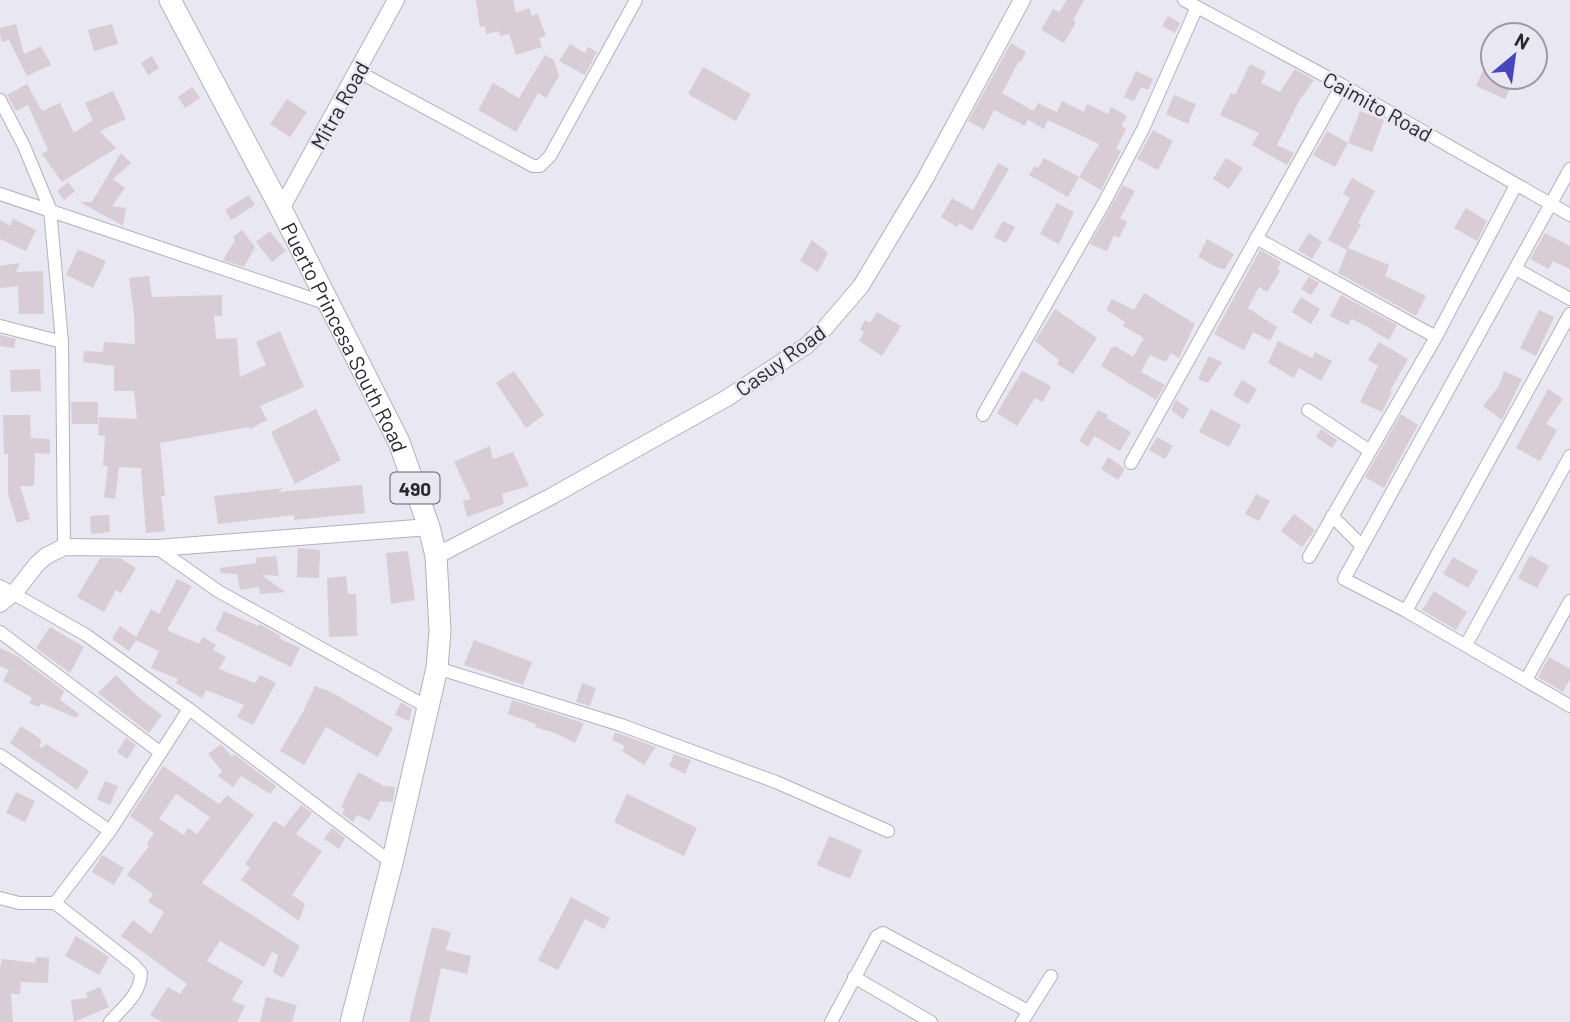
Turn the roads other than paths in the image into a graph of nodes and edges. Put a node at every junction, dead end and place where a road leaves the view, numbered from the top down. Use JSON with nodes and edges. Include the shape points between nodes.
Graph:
{"nodes":[{"id":1,"x":170,"y":0,"type":"edge"},
{"id":2,"x":396,"y":0,"type":"edge"},
{"id":3,"x":636,"y":0,"type":"edge"},
{"id":4,"x":1022,"y":0,"type":"edge"},
{"id":5,"x":1184,"y":0,"type":"edge"},
{"id":6,"x":1197,"y":8,"type":"junction"},
{"id":7,"x":357,"y":71,"type":"junction"},
{"id":8,"x":1342,"y":85,"type":"junction"},
{"id":9,"x":0,"y":100,"type":"edge"},
{"id":10,"x":1570,"y":169,"type":"edge"},
{"id":11,"x":1516,"y":185,"type":"junction"},
{"id":12,"x":0,"y":194,"type":"edge"},
{"id":13,"x":1550,"y":204,"type":"junction"},
{"id":14,"x":50,"y":209,"type":"junction"},
{"id":15,"x":281,"y":209,"type":"junction"},
{"id":16,"x":1570,"y":215,"type":"edge"},
{"id":17,"x":1256,"y":237,"type":"junction"},
{"id":18,"x":1516,"y":269,"type":"junction"},
{"id":19,"x":1570,"y":299,"type":"edge"},
{"id":20,"x":328,"y":304,"type":"junction"},
{"id":21,"x":1570,"y":314,"type":"edge"},
{"id":22,"x":0,"y":326,"type":"edge"},
{"id":23,"x":1436,"y":337,"type":"junction"},
{"id":24,"x":62,"y":342,"type":"junction"},
{"id":25,"x":1308,"y":410,"type":"dead end"},
{"id":26,"x":983,"y":415,"type":"dead end"},
{"id":27,"x":1370,"y":451,"type":"junction"},
{"id":28,"x":1570,"y":456,"type":"edge"},
{"id":29,"x":1131,"y":463,"type":"dead end"},
{"id":30,"x":1332,"y":516,"type":"junction"},
{"id":31,"x":429,"y":527,"type":"junction"},
{"id":32,"x":64,"y":547,"type":"junction"},
{"id":33,"x":1362,"y":547,"type":"junction"},
{"id":34,"x":157,"y":548,"type":"junction"},
{"id":35,"x":436,"y":556,"type":"junction"},
{"id":36,"x":1309,"y":557,"type":"dead end"},
{"id":37,"x":8,"y":589,"type":"edge"},
{"id":38,"x":1570,"y":601,"type":"edge"},
{"id":39,"x":0,"y":604,"type":"edge"},
{"id":40,"x":1406,"y":611,"type":"junction"},
{"id":41,"x":0,"y":632,"type":"edge"},
{"id":42,"x":1466,"y":645,"type":"junction"},
{"id":43,"x":437,"y":668,"type":"junction"},
{"id":44,"x":1526,"y":680,"type":"junction"},
{"id":45,"x":1570,"y":706,"type":"edge"},
{"id":46,"x":429,"y":708,"type":"junction"},
{"id":47,"x":190,"y":709,"type":"junction"},
{"id":48,"x":161,"y":753,"type":"junction"},
{"id":49,"x":0,"y":755,"type":"edge"},
{"id":50,"x":110,"y":831,"type":"junction"},
{"id":51,"x":888,"y":831,"type":"dead end"},
{"id":52,"x":392,"y":863,"type":"junction"},
{"id":53,"x":0,"y":898,"type":"edge"},
{"id":54,"x":55,"y":903,"type":"junction"},
{"id":55,"x":1051,"y":976,"type":"dead end"},
{"id":56,"x":854,"y":977,"type":"junction"},
{"id":57,"x":1025,"y":1016,"type":"edge"},
{"id":58,"x":110,"y":1022,"type":"edge"},
{"id":59,"x":351,"y":1022,"type":"edge"},
{"id":60,"x":831,"y":1022,"type":"edge"},
{"id":61,"x":931,"y":1022,"type":"edge"}],
"edges":[{"from":1,"to":15,"type":"main road","name":"Puerto Princesa South Road","number":"490"},
{"from":2,"to":7,"type":"street","name":"Mitra Road"},
{"from":3,"to":7,"type":"street","via":[[551,156],[540,166]]},
{"from":4,"to":35,"type":"street","name":"Casuy Road","via":[[861,286],[825,328],[806,346],[727,398]]},
{"from":5,"to":6,"type":"street","name":"Caimito Road"},
{"from":6,"to":8,"type":"street","name":"Caimito Road"},
{"from":6,"to":26,"type":"street","via":[[1143,129]]},
{"from":7,"to":15,"type":"street","name":"Mitra Road"},
{"from":8,"to":11,"type":"street","name":"Caimito Road"},
{"from":8,"to":17,"type":"street"},
{"from":9,"to":14,"type":"street"},
{"from":10,"to":13,"type":"street"},
{"from":11,"to":13,"type":"street","name":"Caimito Road"},
{"from":11,"to":23,"type":"street"},
{"from":12,"to":14,"type":"street"},
{"from":13,"to":16,"type":"street","name":"Caimito Road"},
{"from":13,"to":18,"type":"street"},
{"from":14,"to":20,"type":"street"},
{"from":14,"to":24,"type":"street"},
{"from":15,"to":20,"type":"main road","name":"Puerto Princesa South Road","number":"490"},
{"from":17,"to":23,"type":"street"},
{"from":17,"to":29,"type":"street"},
{"from":18,"to":19,"type":"street"},
{"from":18,"to":33,"type":"street"},
{"from":20,"to":31,"type":"main road","name":"Puerto Princesa South Road","number":"490","via":[[399,442]]},
{"from":21,"to":40,"type":"street"},
{"from":22,"to":24,"type":"street"},
{"from":23,"to":27,"type":"street"},
{"from":24,"to":32,"type":"street"},
{"from":25,"to":27,"type":"street"},
{"from":27,"to":30,"type":"street"},
{"from":28,"to":42,"type":"street"},
{"from":30,"to":33,"type":"street"},
{"from":30,"to":36,"type":"street"},
{"from":31,"to":34,"type":"street"},
{"from":31,"to":35,"type":"main road","name":"Puerto Princesa South Road","number":"490"},
{"from":32,"to":34,"type":"street"},
{"from":32,"to":37,"type":"street","via":[[46,556]]},
{"from":33,"to":40,"type":"street","via":[[1344,579]]},
{"from":34,"to":46,"type":"street","via":[[218,591]]},
{"from":35,"to":43,"type":"main road","name":"Puerto Princesa South Road","number":"490"},
{"from":37,"to":39,"type":"street"},
{"from":37,"to":47,"type":"street","via":[[86,635]]},
{"from":38,"to":44,"type":"street"},
{"from":40,"to":42,"type":"street"},
{"from":41,"to":48,"type":"street"},
{"from":42,"to":44,"type":"street"},
{"from":43,"to":46,"type":"main road","name":"Puerto Princesa South Road","number":"490"},
{"from":43,"to":51,"type":"street","via":[[621,725],[776,782]]},
{"from":44,"to":45,"type":"street"},
{"from":46,"to":52,"type":"main road","name":"Puerto Princesa South Road","number":"490"},
{"from":47,"to":48,"type":"street"},
{"from":47,"to":52,"type":"street"},
{"from":48,"to":50,"type":"street"},
{"from":49,"to":50,"type":"street"},
{"from":50,"to":54,"type":"street"},
{"from":52,"to":59,"type":"main road","name":"Puerto Princesa South Road","number":"490"},
{"from":53,"to":54,"type":"street","via":[[19,904]]},
{"from":54,"to":58,"type":"street","via":[[141,974],[136,993]]},
{"from":55,"to":57,"type":"street"},
{"from":56,"to":57,"type":"street","via":[[877,936],[886,933]]},
{"from":56,"to":60,"type":"street"},
{"from":56,"to":61,"type":"street"}]}
